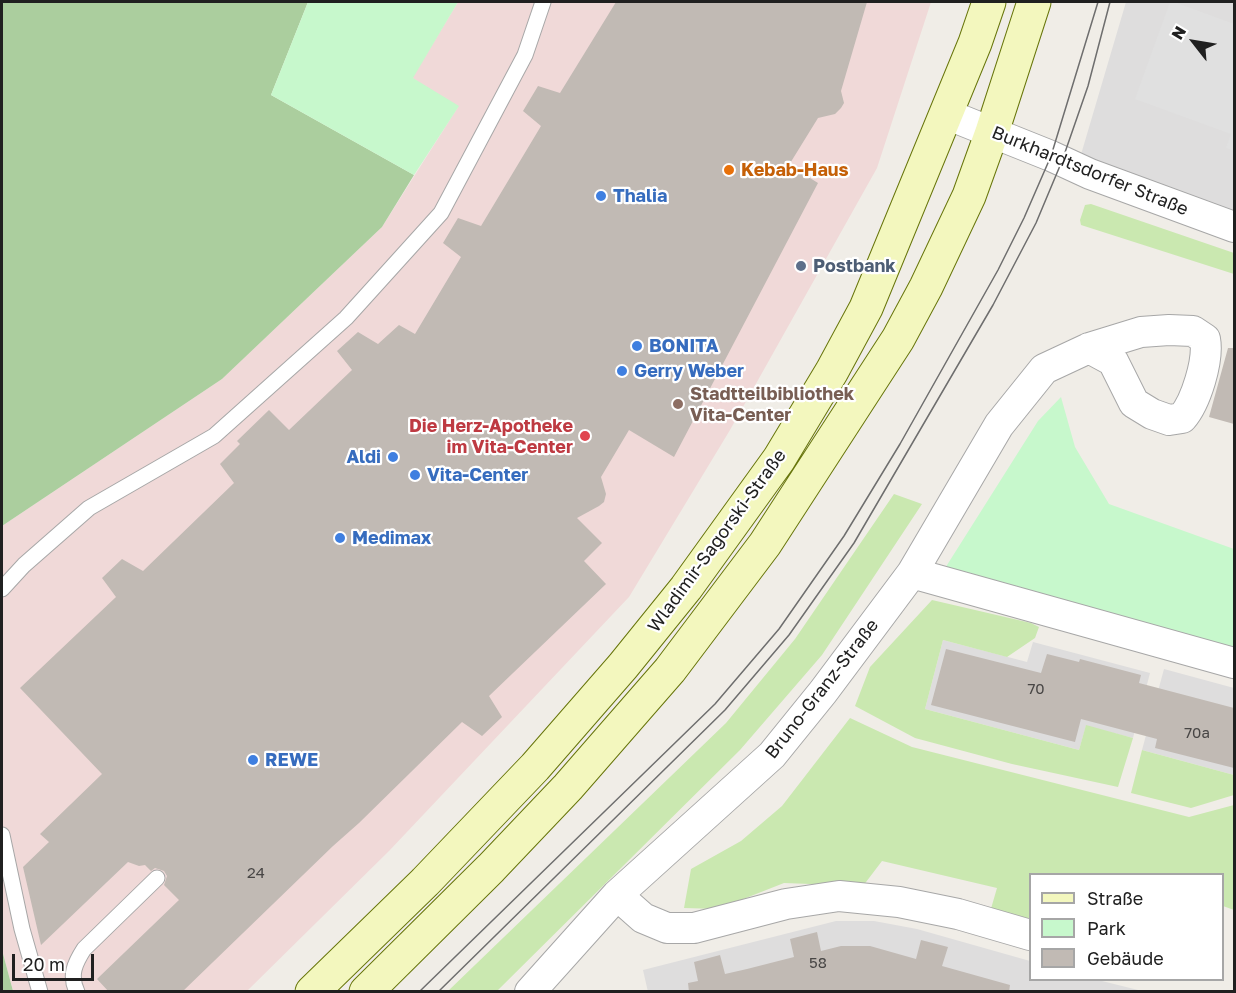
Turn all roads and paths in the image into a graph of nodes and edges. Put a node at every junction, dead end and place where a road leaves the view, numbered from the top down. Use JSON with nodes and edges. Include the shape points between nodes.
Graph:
{"nodes":[{"id":1,"x":543,"y":2,"type":"edge"},
{"id":2,"x":989,"y":2,"type":"edge"},
{"id":3,"x":1034,"y":2,"type":"edge"},
{"id":4,"x":946,"y":114,"type":"junction"},
{"id":5,"x":992,"y":132,"type":"junction"},
{"id":6,"x":1234,"y":227,"type":"edge"},
{"id":7,"x":1089,"y":348,"type":"dead end"},
{"id":8,"x":912,"y":573,"type":"junction"},
{"id":9,"x":2,"y":589,"type":"edge"},
{"id":10,"x":1234,"y":663,"type":"edge"},
{"id":11,"x":2,"y":835,"type":"edge"},
{"id":12,"x":157,"y":878,"type":"dead end"},
{"id":13,"x":617,"y":895,"type":"junction"},
{"id":14,"x":1029,"y":935,"type":"edge"},
{"id":15,"x":40,"y":992,"type":"edge"},
{"id":16,"x":77,"y":992,"type":"edge"},
{"id":17,"x":312,"y":992,"type":"edge"},
{"id":18,"x":366,"y":992,"type":"edge"},
{"id":19,"x":530,"y":992,"type":"edge"}],
"edges":[{"from":1,"to":9,"type":"lane","via":[[525,55],[441,213],[346,318],[214,436],[89,508]]},
{"from":2,"to":4,"type":"main road","name":"Wladimir-Sagorski-Straße"},
{"from":3,"to":5,"type":"main road","name":"Wladimir-Sagorski-Straße"},
{"from":4,"to":5,"type":"street","name":"Burkhardtsdorfer Straße"},
{"from":4,"to":17,"type":"main road","name":"Wladimir-Sagorski-Straße","via":[[866,308],[779,459],[717,546],[623,666],[535,767]]},
{"from":5,"to":6,"type":"street","name":"Burkhardtsdorfer Straße","via":[[1090,174]]},
{"from":5,"to":18,"type":"main road","name":"Wladimir-Sagorski-Straße","via":[[969,196],[898,339],[765,544],[670,670],[568,787]]},
{"from":7,"to":8,"type":"street","name":"Bruno-Granz-Straße","via":[[1044,369],[999,425]]},
{"from":8,"to":10,"type":"street"},
{"from":8,"to":13,"type":"street","name":"Bruno-Granz-Straße","via":[[772,755]]},
{"from":11,"to":15,"type":"lane"},
{"from":12,"to":16,"type":"lane","via":[[84,949],[72,978]]},
{"from":13,"to":14,"type":"street","via":[[643,918],[667,928],[694,928],[786,904],[839,896],[899,902]]},
{"from":13,"to":19,"type":"street","name":"Bruno-Granz-Straße"}]}
